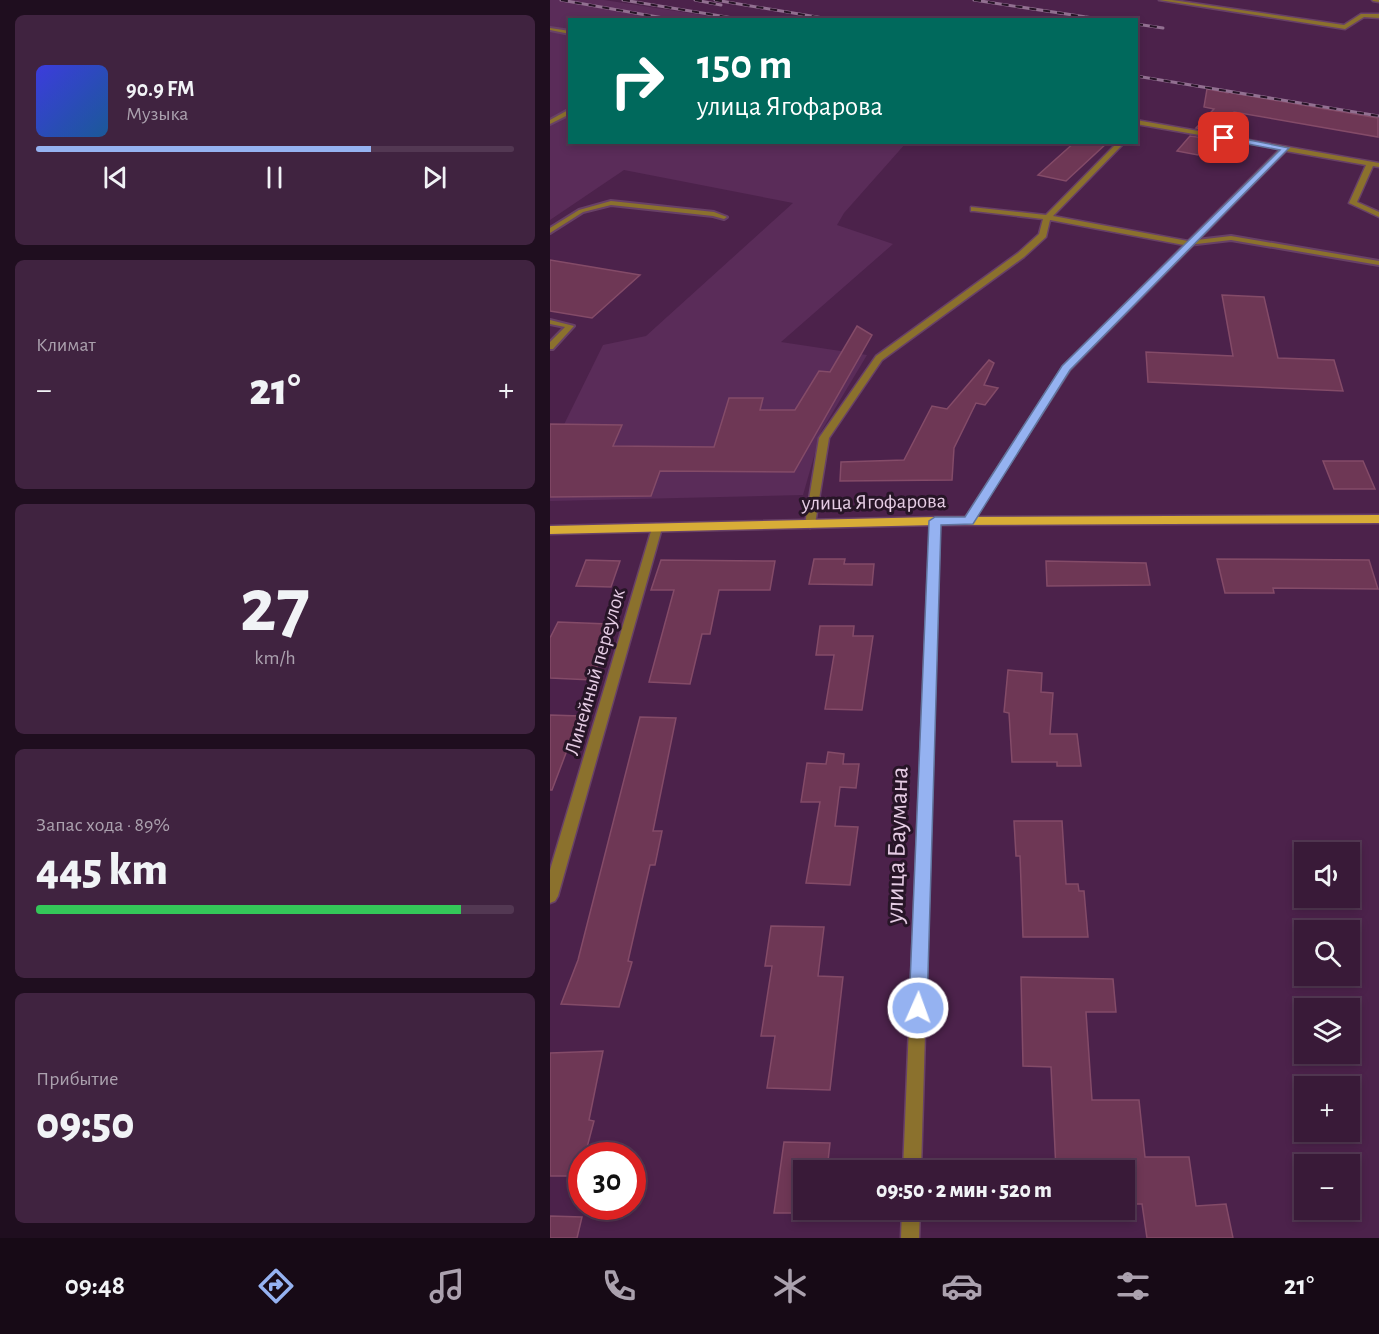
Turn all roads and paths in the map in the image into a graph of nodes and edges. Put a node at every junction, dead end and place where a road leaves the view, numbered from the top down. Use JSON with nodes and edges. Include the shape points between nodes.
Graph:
{"nodes":[{"id":1,"x":1162,"y":0,"type":"edge"},
{"id":2,"x":1378,"y":16,"type":"edge"},
{"id":3,"x":550,"y":29,"type":"edge"},
{"id":4,"x":568,"y":33,"type":"edge"},
{"id":5,"x":568,"y":112,"type":"edge"},
{"id":6,"x":550,"y":122,"type":"edge"},
{"id":7,"x":1138,"y":124,"type":"edge"},
{"id":8,"x":1120,"y":144,"type":"edge"},
{"id":9,"x":1285,"y":148,"type":"junction"},
{"id":10,"x":1374,"y":164,"type":"edge"},
{"id":11,"x":974,"y":209,"type":"dead end"},
{"id":12,"x":1378,"y":214,"type":"edge"},
{"id":13,"x":724,"y":217,"type":"dead end"},
{"id":14,"x":1047,"y":218,"type":"junction"},
{"id":15,"x":550,"y":231,"type":"edge"},
{"id":16,"x":1188,"y":243,"type":"junction"},
{"id":17,"x":1378,"y":263,"type":"edge"},
{"id":18,"x":550,"y":322,"type":"edge"},
{"id":19,"x":550,"y":347,"type":"edge"},
{"id":20,"x":1378,"y":519,"type":"edge"},
{"id":21,"x":935,"y":521,"type":"junction"},
{"id":22,"x":968,"y":521,"type":"junction"},
{"id":23,"x":810,"y":524,"type":"junction"},
{"id":24,"x":657,"y":528,"type":"junction"},
{"id":25,"x":550,"y":530,"type":"edge"},
{"id":26,"x":550,"y":897,"type":"edge"},
{"id":27,"x":912,"y":1160,"type":"edge"},
{"id":28,"x":911,"y":1220,"type":"edge"},
{"id":29,"x":910,"y":1238,"type":"edge"}],
"edges":[{"from":1,"to":2,"type":"street","via":[[1345,27],[1363,15]]},
{"from":3,"to":4,"type":"lane"},
{"from":5,"to":6,"type":"lane"},
{"from":7,"to":9,"type":"street"},
{"from":8,"to":14,"type":"street"},
{"from":9,"to":10,"type":"street"},
{"from":9,"to":16,"type":"street"},
{"from":10,"to":12,"type":"street","via":[[1353,203]]},
{"from":11,"to":14,"type":"street"},
{"from":13,"to":15,"type":"lane","via":[[611,203],[581,211]]},
{"from":14,"to":16,"type":"street"},
{"from":14,"to":23,"type":"street","via":[[1043,235],[1021,255],[878,358],[824,438]]},
{"from":16,"to":17,"type":"lane","via":[[1231,238]]},
{"from":16,"to":22,"type":"street","via":[[1066,368]]},
{"from":18,"to":19,"type":"lane","via":[[570,326]]},
{"from":20,"to":22,"type":"main road","name":"улица Ягофарова"},
{"from":21,"to":22,"type":"main road","name":"улица Ягофарова"},
{"from":21,"to":23,"type":"main road","name":"улица Ягофарова"},
{"from":21,"to":27,"type":"street","name":"улица Баумана"},
{"from":23,"to":24,"type":"main road","name":"улица Ягофарова"},
{"from":24,"to":25,"type":"main road","name":"улица Ягофарова"},
{"from":24,"to":26,"type":"street","name":"Линейный переулок"},
{"from":28,"to":29,"type":"street"}]}
